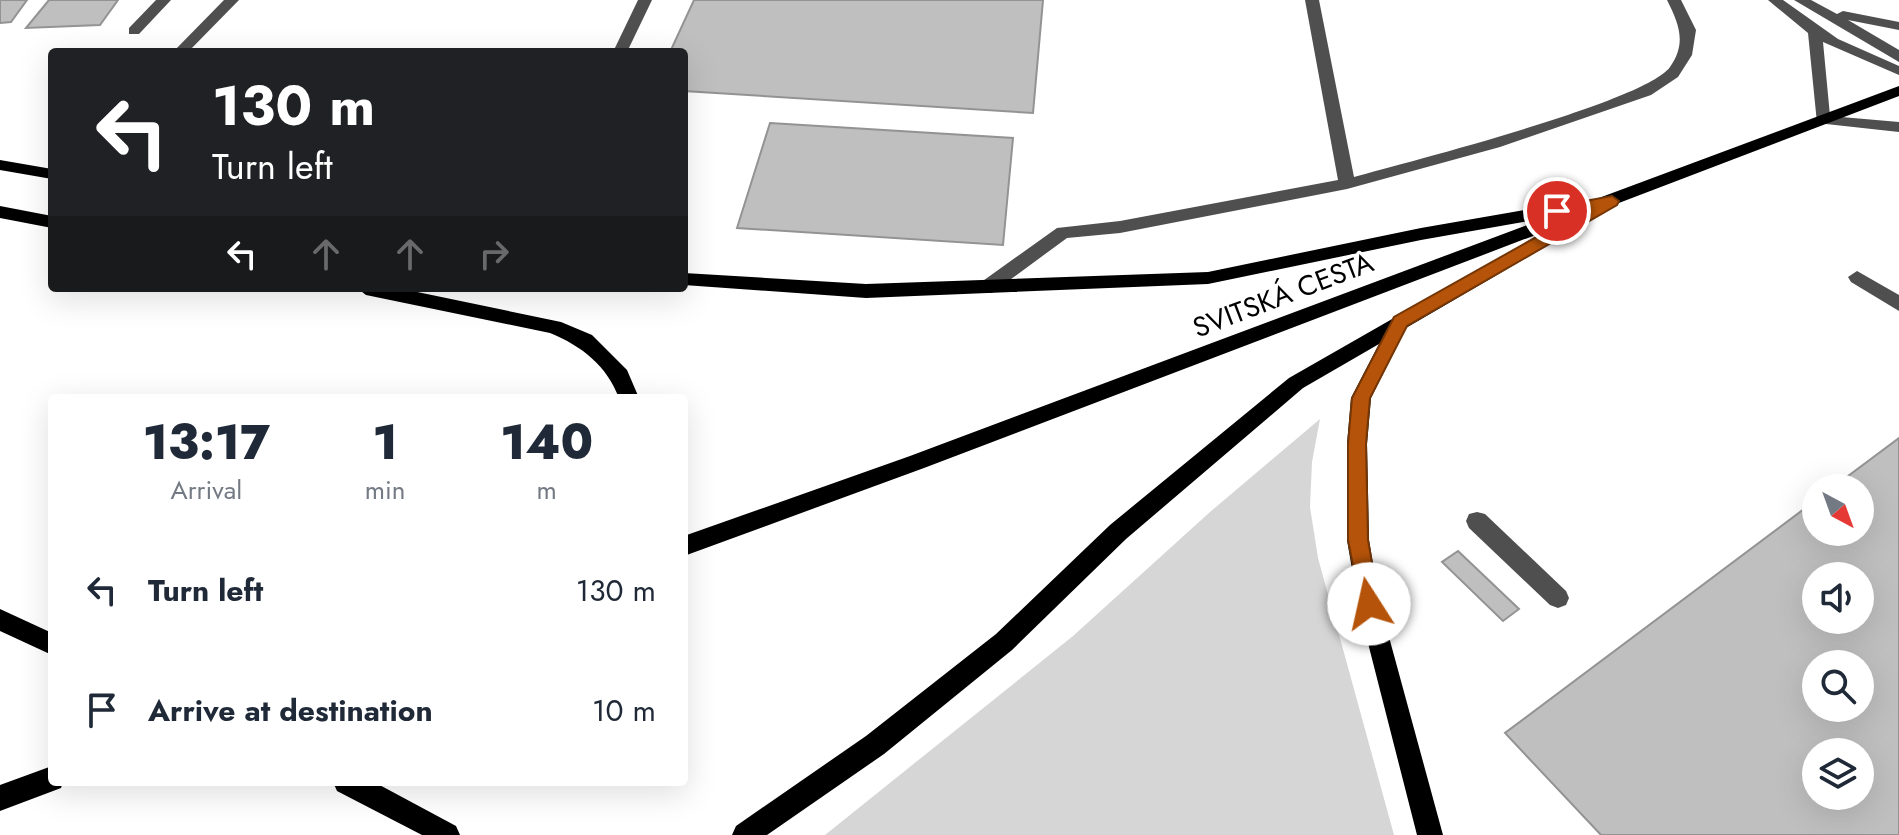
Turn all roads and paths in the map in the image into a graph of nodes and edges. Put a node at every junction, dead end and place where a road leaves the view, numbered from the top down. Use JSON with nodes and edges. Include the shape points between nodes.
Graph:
{"nodes":[{"id":1,"x":164,"y":0,"type":"edge"},
{"id":2,"x":232,"y":0,"type":"edge"},
{"id":3,"x":645,"y":0,"type":"edge"},
{"id":4,"x":1312,"y":0,"type":"edge"},
{"id":5,"x":1674,"y":0,"type":"edge"},
{"id":6,"x":1775,"y":0,"type":"edge"},
{"id":7,"x":1801,"y":0,"type":"edge"},
{"id":8,"x":1820,"y":9,"type":"junction"},
{"id":9,"x":1899,"y":26,"type":"edge"},
{"id":10,"x":134,"y":31,"type":"dead end"},
{"id":11,"x":1815,"y":33,"type":"junction"},
{"id":12,"x":184,"y":48,"type":"edge"},
{"id":13,"x":622,"y":48,"type":"edge"},
{"id":14,"x":1899,"y":58,"type":"edge"},
{"id":15,"x":1899,"y":71,"type":"edge"},
{"id":16,"x":1899,"y":91,"type":"edge"},
{"id":17,"x":1823,"y":120,"type":"junction"},
{"id":18,"x":1899,"y":127,"type":"edge"},
{"id":19,"x":0,"y":165,"type":"edge"},
{"id":20,"x":48,"y":173,"type":"edge"},
{"id":21,"x":1347,"y":184,"type":"junction"},
{"id":22,"x":1612,"y":201,"type":"junction"},
{"id":23,"x":0,"y":212,"type":"edge"},
{"id":24,"x":48,"y":221,"type":"edge"},
{"id":25,"x":1857,"y":277,"type":"dead end"},
{"id":26,"x":688,"y":279,"type":"edge"},
{"id":27,"x":986,"y":288,"type":"junction"},
{"id":28,"x":385,"y":292,"type":"edge"},
{"id":29,"x":1899,"y":304,"type":"edge"},
{"id":30,"x":1400,"y":321,"type":"junction"},
{"id":31,"x":627,"y":394,"type":"edge"},
{"id":32,"x":1477,"y":521,"type":"dead end"},
{"id":33,"x":688,"y":545,"type":"edge"},
{"id":34,"x":1558,"y":598,"type":"dead end"},
{"id":35,"x":8,"y":624,"type":"edge"},
{"id":36,"x":48,"y":642,"type":"edge"},
{"id":37,"x":48,"y":780,"type":"edge"},
{"id":38,"x":354,"y":786,"type":"edge"},
{"id":39,"x":0,"y":798,"type":"edge"},
{"id":40,"x":447,"y":835,"type":"edge"},
{"id":41,"x":745,"y":835,"type":"edge"},
{"id":42,"x":1430,"y":835,"type":"edge"}],
"edges":[{"from":1,"to":10,"type":"street"},
{"from":2,"to":12,"type":"street"},
{"from":3,"to":13,"type":"street"},
{"from":4,"to":21,"type":"street"},
{"from":5,"to":21,"type":"street","via":[[1689,30],[1685,55],[1673,74],[1646,92],[1494,143]]},
{"from":6,"to":11,"type":"street"},
{"from":7,"to":8,"type":"street"},
{"from":8,"to":9,"type":"street"},
{"from":8,"to":14,"type":"street"},
{"from":11,"to":15,"type":"street"},
{"from":11,"to":17,"type":"street"},
{"from":16,"to":17,"type":"main road","name":"SVITSKÁ CESTA"},
{"from":17,"to":18,"type":"street"},
{"from":17,"to":22,"type":"main road","name":"SVITSKÁ CESTA"},
{"from":19,"to":20,"type":"main road"},
{"from":21,"to":27,"type":"street","via":[[1120,227],[1063,232]]},
{"from":22,"to":27,"type":"main road","via":[[1208,278]]},
{"from":22,"to":30,"type":"main road"},
{"from":22,"to":33,"type":"main road","name":"SVITSKÁ CESTA"},
{"from":23,"to":24,"type":"main road"},
{"from":25,"to":29,"type":"street"},
{"from":26,"to":27,"type":"main road","via":[[866,291]]},
{"from":28,"to":31,"type":"main road","via":[[554,327],[585,340],[620,375]]},
{"from":30,"to":41,"type":"main road","via":[[1296,383],[1118,532],[1004,642],[875,745]]},
{"from":30,"to":42,"type":"main road","via":[[1361,398],[1358,540],[1369,604]]},
{"from":32,"to":34,"type":"street"},
{"from":35,"to":36,"type":"main road"},
{"from":37,"to":39,"type":"main road"},
{"from":38,"to":40,"type":"main road"}]}
